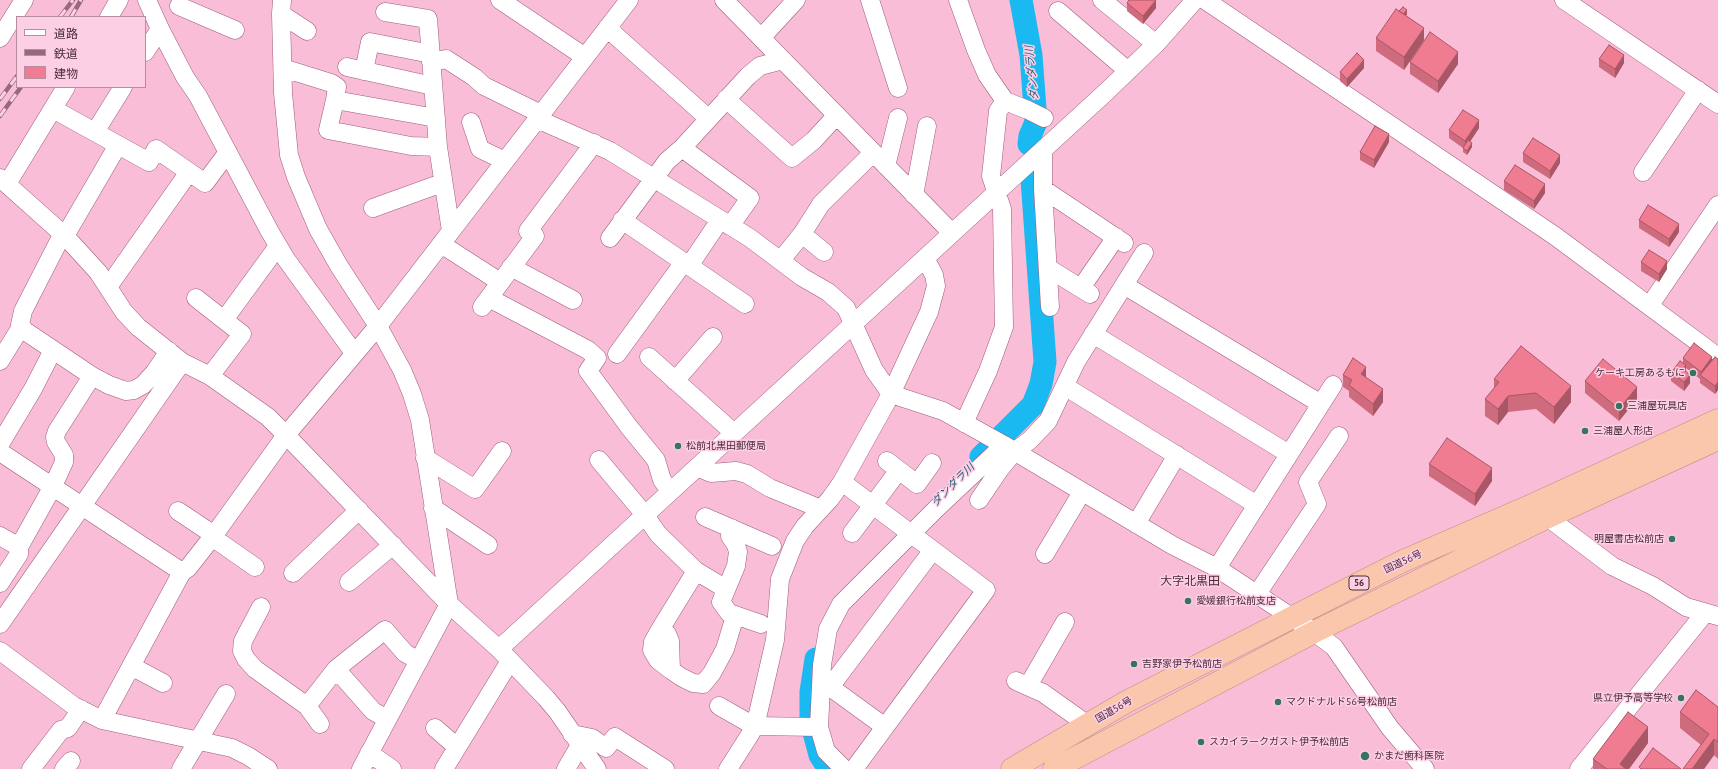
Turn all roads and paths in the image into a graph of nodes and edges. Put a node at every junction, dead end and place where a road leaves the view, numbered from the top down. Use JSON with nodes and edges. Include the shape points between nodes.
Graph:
{"nodes":[{"id":1,"x":24,"y":0,"type":"edge"},
{"id":2,"x":119,"y":0,"type":"edge"},
{"id":3,"x":147,"y":0,"type":"edge"},
{"id":4,"x":500,"y":0,"type":"edge"},
{"id":5,"x":629,"y":0,"type":"edge"},
{"id":6,"x":724,"y":0,"type":"edge"},
{"id":7,"x":796,"y":0,"type":"edge"},
{"id":8,"x":870,"y":0,"type":"edge"},
{"id":9,"x":958,"y":0,"type":"edge"},
{"id":10,"x":1102,"y":0,"type":"edge"},
{"id":11,"x":1195,"y":0,"type":"edge"},
{"id":12,"x":1205,"y":0,"type":"edge"},
{"id":13,"x":1564,"y":0,"type":"edge"},
{"id":14,"x":179,"y":3,"type":"edge"},
{"id":15,"x":282,"y":7,"type":"edge"},
{"id":16,"x":1058,"y":11,"type":"dead end"},
{"id":17,"x":385,"y":12,"type":"dead end"},
{"id":18,"x":110,"y":16,"type":"edge"},
{"id":19,"x":158,"y":25,"type":"junction"},
{"id":20,"x":607,"y":28,"type":"junction"},
{"id":21,"x":235,"y":30,"type":"dead end"},
{"id":22,"x":307,"y":31,"type":"dead end"},
{"id":23,"x":0,"y":38,"type":"edge"},
{"id":24,"x":761,"y":38,"type":"junction"},
{"id":25,"x":1156,"y":44,"type":"junction"},
{"id":26,"x":146,"y":50,"type":"edge"},
{"id":27,"x":585,"y":57,"type":"junction"},
{"id":28,"x":431,"y":58,"type":"junction"},
{"id":29,"x":783,"y":60,"type":"junction"},
{"id":30,"x":347,"y":67,"type":"dead end"},
{"id":31,"x":283,"y":68,"type":"junction"},
{"id":32,"x":364,"y":71,"type":"junction"},
{"id":33,"x":1128,"y":71,"type":"junction"},
{"id":34,"x":433,"y":86,"type":"junction"},
{"id":35,"x":65,"y":88,"type":"edge"},
{"id":36,"x":122,"y":88,"type":"edge"},
{"id":37,"x":898,"y":88,"type":"dead end"},
{"id":38,"x":1698,"y":90,"type":"junction"},
{"id":39,"x":335,"y":100,"type":"junction"},
{"id":40,"x":726,"y":100,"type":"junction"},
{"id":41,"x":1005,"y":101,"type":"junction"},
{"id":42,"x":1718,"y":104,"type":"edge"},
{"id":43,"x":53,"y":109,"type":"junction"},
{"id":44,"x":836,"y":115,"type":"junction"},
{"id":45,"x":1038,"y":115,"type":"dead end"},
{"id":46,"x":539,"y":117,"type":"junction"},
{"id":47,"x":436,"y":118,"type":"junction"},
{"id":48,"x":708,"y":118,"type":"junction"},
{"id":49,"x":898,"y":118,"type":"dead end"},
{"id":50,"x":471,"y":122,"type":"dead end"},
{"id":51,"x":927,"y":126,"type":"dead end"},
{"id":52,"x":95,"y":132,"type":"junction"},
{"id":53,"x":594,"y":143,"type":"junction"},
{"id":54,"x":118,"y":145,"type":"junction"},
{"id":55,"x":438,"y":147,"type":"junction"},
{"id":56,"x":682,"y":148,"type":"junction"},
{"id":57,"x":1043,"y":151,"type":"junction"},
{"id":58,"x":228,"y":152,"type":"junction"},
{"id":59,"x":873,"y":153,"type":"junction"},
{"id":60,"x":505,"y":161,"type":"junction"},
{"id":61,"x":886,"y":166,"type":"junction"},
{"id":62,"x":189,"y":172,"type":"junction"},
{"id":63,"x":1644,"y":173,"type":"dead end"},
{"id":64,"x":653,"y":178,"type":"junction"},
{"id":65,"x":4,"y":181,"type":"edge"},
{"id":66,"x":442,"y":183,"type":"junction"},
{"id":67,"x":1043,"y":189,"type":"junction"},
{"id":68,"x":997,"y":192,"type":"junction"},
{"id":69,"x":914,"y":195,"type":"junction"},
{"id":70,"x":1718,"y":204,"type":"edge"},
{"id":71,"x":373,"y":208,"type":"dead end"},
{"id":72,"x":622,"y":220,"type":"junction"},
{"id":73,"x":725,"y":223,"type":"junction"},
{"id":74,"x":952,"y":233,"type":"junction"},
{"id":75,"x":802,"y":234,"type":"junction"},
{"id":76,"x":64,"y":235,"type":"junction"},
{"id":77,"x":446,"y":237,"type":"junction"},
{"id":78,"x":610,"y":238,"type":"dead end"},
{"id":79,"x":278,"y":246,"type":"junction"},
{"id":80,"x":824,"y":252,"type":"dead end"},
{"id":81,"x":1144,"y":253,"type":"dead end"},
{"id":82,"x":925,"y":258,"type":"junction"},
{"id":83,"x":781,"y":260,"type":"junction"},
{"id":84,"x":686,"y":264,"type":"junction"},
{"id":85,"x":511,"y":267,"type":"junction"},
{"id":86,"x":1048,"y":268,"type":"junction"},
{"id":87,"x":500,"y":282,"type":"junction"},
{"id":88,"x":1124,"y":285,"type":"junction"},
{"id":89,"x":108,"y":287,"type":"junction"},
{"id":90,"x":196,"y":298,"type":"dead end"},
{"id":91,"x":573,"y":300,"type":"dead end"},
{"id":92,"x":745,"y":304,"type":"dead end"},
{"id":93,"x":1650,"y":305,"type":"junction"},
{"id":94,"x":1050,"y":308,"type":"dead end"},
{"id":95,"x":224,"y":320,"type":"junction"},
{"id":96,"x":853,"y":324,"type":"junction"},
{"id":97,"x":21,"y":327,"type":"junction"},
{"id":98,"x":376,"y":328,"type":"junction"},
{"id":99,"x":1093,"y":334,"type":"junction"},
{"id":100,"x":714,"y":337,"type":"dead end"},
{"id":101,"x":619,"y":345,"type":"dead end"},
{"id":102,"x":54,"y":350,"type":"junction"},
{"id":103,"x":356,"y":351,"type":"junction"},
{"id":104,"x":176,"y":356,"type":"junction"},
{"id":105,"x":649,"y":357,"type":"dead end"},
{"id":106,"x":1718,"y":357,"type":"edge"},
{"id":107,"x":0,"y":361,"type":"edge"},
{"id":108,"x":92,"y":376,"type":"junction"},
{"id":109,"x":210,"y":376,"type":"junction"},
{"id":110,"x":675,"y":381,"type":"junction"},
{"id":111,"x":1333,"y":385,"type":"dead end"},
{"id":112,"x":1066,"y":387,"type":"junction"},
{"id":113,"x":892,"y":394,"type":"junction"},
{"id":114,"x":1321,"y":404,"type":"junction"},
{"id":115,"x":1718,"y":420,"type":"edge"},
{"id":116,"x":964,"y":423,"type":"junction"},
{"id":117,"x":734,"y":433,"type":"junction"},
{"id":118,"x":286,"y":435,"type":"junction"},
{"id":119,"x":1339,"y":436,"type":"dead end"},
{"id":120,"x":1718,"y":439,"type":"edge"},
{"id":121,"x":0,"y":444,"type":"edge"},
{"id":122,"x":1009,"y":448,"type":"junction"},
{"id":123,"x":502,"y":451,"type":"dead end"},
{"id":124,"x":0,"y":452,"type":"edge"},
{"id":125,"x":1289,"y":454,"type":"junction"},
{"id":126,"x":1177,"y":455,"type":"junction"},
{"id":127,"x":425,"y":458,"type":"junction"},
{"id":128,"x":599,"y":460,"type":"dead end"},
{"id":129,"x":932,"y":463,"type":"dead end"},
{"id":130,"x":697,"y":467,"type":"junction"},
{"id":131,"x":842,"y":482,"type":"junction"},
{"id":132,"x":53,"y":486,"type":"junction"},
{"id":133,"x":670,"y":492,"type":"junction"},
{"id":134,"x":1082,"y":492,"type":"junction"},
{"id":135,"x":979,"y":500,"type":"dead end"},
{"id":136,"x":873,"y":505,"type":"junction"},
{"id":137,"x":1257,"y":505,"type":"junction"},
{"id":138,"x":83,"y":506,"type":"junction"},
{"id":139,"x":433,"y":508,"type":"junction"},
{"id":140,"x":821,"y":509,"type":"junction"},
{"id":141,"x":359,"y":510,"type":"junction"},
{"id":142,"x":178,"y":511,"type":"dead end"},
{"id":143,"x":1539,"y":512,"type":"junction"},
{"id":144,"x":645,"y":515,"type":"junction"},
{"id":145,"x":705,"y":517,"type":"dead end"},
{"id":146,"x":1136,"y":524,"type":"junction"},
{"id":147,"x":730,"y":528,"type":"junction"},
{"id":148,"x":852,"y":533,"type":"dead end"},
{"id":149,"x":912,"y":534,"type":"junction"},
{"id":150,"x":0,"y":536,"type":"edge"},
{"id":151,"x":213,"y":536,"type":"junction"},
{"id":152,"x":488,"y":545,"type":"dead end"},
{"id":153,"x":19,"y":546,"type":"junction"},
{"id":154,"x":393,"y":546,"type":"junction"},
{"id":155,"x":772,"y":546,"type":"dead end"},
{"id":156,"x":933,"y":550,"type":"junction"},
{"id":157,"x":1045,"y":554,"type":"dead end"},
{"id":158,"x":255,"y":568,"type":"dead end"},
{"id":159,"x":1217,"y":568,"type":"junction"},
{"id":160,"x":696,"y":571,"type":"junction"},
{"id":161,"x":182,"y":572,"type":"junction"},
{"id":162,"x":293,"y":573,"type":"dead end"},
{"id":163,"x":0,"y":582,"type":"edge"},
{"id":164,"x":349,"y":582,"type":"dead end"},
{"id":165,"x":726,"y":589,"type":"junction"},
{"id":166,"x":1257,"y":594,"type":"junction"},
{"id":167,"x":449,"y":604,"type":"junction"},
{"id":168,"x":261,"y":607,"type":"dead end"},
{"id":169,"x":1712,"y":615,"type":"edge"},
{"id":170,"x":735,"y":616,"type":"junction"},
{"id":171,"x":1291,"y":617,"type":"junction"},
{"id":172,"x":1065,"y":622,"type":"dead end"},
{"id":173,"x":0,"y":624,"type":"edge"},
{"id":174,"x":761,"y":624,"type":"dead end"},
{"id":175,"x":1314,"y":632,"type":"junction"},
{"id":176,"x":0,"y":652,"type":"edge"},
{"id":177,"x":505,"y":655,"type":"junction"},
{"id":178,"x":418,"y":661,"type":"junction"},
{"id":179,"x":131,"y":666,"type":"junction"},
{"id":180,"x":336,"y":669,"type":"junction"},
{"id":181,"x":163,"y":683,"type":"dead end"},
{"id":182,"x":226,"y":694,"type":"dead end"},
{"id":183,"x":307,"y":706,"type":"junction"},
{"id":184,"x":719,"y":706,"type":"dead end"},
{"id":185,"x":81,"y":709,"type":"junction"},
{"id":186,"x":387,"y":719,"type":"junction"},
{"id":187,"x":102,"y":720,"type":"junction"},
{"id":188,"x":320,"y":724,"type":"dead end"},
{"id":189,"x":1088,"y":725,"type":"junction"},
{"id":190,"x":754,"y":726,"type":"junction"},
{"id":191,"x":815,"y":727,"type":"junction"},
{"id":192,"x":885,"y":727,"type":"junction"},
{"id":193,"x":435,"y":728,"type":"dead end"},
{"id":194,"x":198,"y":740,"type":"junction"},
{"id":195,"x":576,"y":740,"type":"junction"},
{"id":196,"x":457,"y":747,"type":"junction"},
{"id":197,"x":369,"y":752,"type":"junction"},
{"id":198,"x":31,"y":769,"type":"edge"},
{"id":199,"x":181,"y":769,"type":"edge"},
{"id":200,"x":268,"y":769,"type":"edge"},
{"id":201,"x":360,"y":769,"type":"edge"},
{"id":202,"x":392,"y":769,"type":"edge"},
{"id":203,"x":444,"y":769,"type":"edge"},
{"id":204,"x":566,"y":769,"type":"edge"},
{"id":205,"x":597,"y":769,"type":"edge"},
{"id":206,"x":664,"y":769,"type":"edge"},
{"id":207,"x":728,"y":769,"type":"edge"},
{"id":208,"x":844,"y":769,"type":"edge"},
{"id":209,"x":854,"y":769,"type":"edge"},
{"id":210,"x":1012,"y":769,"type":"edge"},
{"id":211,"x":1054,"y":769,"type":"edge"},
{"id":212,"x":1425,"y":769,"type":"edge"},
{"id":213,"x":1579,"y":769,"type":"edge"}],
"edges":[{"from":1,"to":23,"type":"street"},
{"from":2,"to":18,"type":"street"},
{"from":3,"to":19,"type":"street"},
{"from":4,"to":27,"type":"street"},
{"from":5,"to":20,"type":"street"},
{"from":6,"to":24,"type":"street"},
{"from":7,"to":24,"type":"street"},
{"from":8,"to":37,"type":"street"},
{"from":9,"to":41,"type":"street","via":[[987,75]]},
{"from":10,"to":25,"type":"street"},
{"from":11,"to":25,"type":"street"},
{"from":12,"to":93,"type":"street","via":[[1555,236]]},
{"from":13,"to":38,"type":"street"},
{"from":14,"to":19,"type":"street"},
{"from":14,"to":21,"type":"street"},
{"from":15,"to":22,"type":"street"},
{"from":15,"to":31,"type":"street"},
{"from":16,"to":33,"type":"street"},
{"from":17,"to":28,"type":"street","via":[[428,19]]},
{"from":19,"to":26,"type":"street"},
{"from":19,"to":58,"type":"street"},
{"from":20,"to":27,"type":"street"},
{"from":20,"to":48,"type":"street"},
{"from":24,"to":29,"type":"street"},
{"from":25,"to":33,"type":"street"},
{"from":27,"to":46,"type":"street"},
{"from":28,"to":32,"type":"street","via":[[370,42]]},
{"from":28,"to":34,"type":"street"},
{"from":28,"to":46,"type":"street","via":[[446,59],[484,86]]},
{"from":29,"to":40,"type":"street","via":[[760,66]]},
{"from":29,"to":44,"type":"street"},
{"from":30,"to":32,"type":"street"},
{"from":31,"to":39,"type":"street","via":[[331,83],[337,88]]},
{"from":31,"to":98,"type":"street","via":[[289,155],[296,177],[318,229]]},
{"from":32,"to":34,"type":"street"},
{"from":33,"to":57,"type":"street"},
{"from":34,"to":47,"type":"street"},
{"from":35,"to":43,"type":"street"},
{"from":36,"to":52,"type":"street"},
{"from":38,"to":42,"type":"street"},
{"from":38,"to":63,"type":"street"},
{"from":39,"to":47,"type":"street"},
{"from":39,"to":55,"type":"street","via":[[328,130],[411,146]]},
{"from":40,"to":44,"type":"street","via":[[792,158],[814,140]]},
{"from":40,"to":48,"type":"street"},
{"from":41,"to":45,"type":"street"},
{"from":41,"to":68,"type":"street","via":[[998,111],[991,176]]},
{"from":43,"to":52,"type":"street"},
{"from":43,"to":65,"type":"street"},
{"from":44,"to":59,"type":"street"},
{"from":46,"to":53,"type":"street"},
{"from":46,"to":60,"type":"street"},
{"from":47,"to":55,"type":"street"},
{"from":48,"to":56,"type":"street"},
{"from":49,"to":61,"type":"street"},
{"from":50,"to":60,"type":"street","via":[[480,149]]},
{"from":51,"to":69,"type":"street"},
{"from":52,"to":54,"type":"street"},
{"from":53,"to":64,"type":"street"},
{"from":53,"to":85,"type":"street","via":[[528,231],[535,236]]},
{"from":54,"to":62,"type":"street","via":[[149,162],[156,149]]},
{"from":54,"to":76,"type":"street"},
{"from":55,"to":66,"type":"street"},
{"from":56,"to":64,"type":"street","via":[[666,161]]},
{"from":56,"to":73,"type":"street","via":[[750,198]]},
{"from":57,"to":67,"type":"street"},
{"from":57,"to":68,"type":"street"},
{"from":58,"to":62,"type":"street","via":[[205,183]]},
{"from":58,"to":79,"type":"street"},
{"from":59,"to":61,"type":"street"},
{"from":59,"to":75,"type":"street","via":[[821,204]]},
{"from":60,"to":77,"type":"street"},
{"from":61,"to":69,"type":"street"},
{"from":62,"to":89,"type":"street"},
{"from":64,"to":72,"type":"street"},
{"from":64,"to":73,"type":"street"},
{"from":65,"to":76,"type":"street"},
{"from":66,"to":71,"type":"street"},
{"from":66,"to":77,"type":"street"},
{"from":67,"to":86,"type":"street"},
{"from":67,"to":86,"type":"street","via":[[1120,240],[1086,291]]},
{"from":68,"to":74,"type":"street"},
{"from":68,"to":116,"type":"street","via":[[1002,209],[1004,327],[988,371]]},
{"from":69,"to":74,"type":"street"},
{"from":70,"to":93,"type":"street"},
{"from":72,"to":78,"type":"street"},
{"from":72,"to":84,"type":"street"},
{"from":73,"to":83,"type":"street"},
{"from":73,"to":84,"type":"street"},
{"from":74,"to":82,"type":"street"},
{"from":75,"to":80,"type":"street"},
{"from":75,"to":83,"type":"street"},
{"from":76,"to":89,"type":"street","via":[[98,272]]},
{"from":76,"to":97,"type":"street","via":[[23,311]]},
{"from":77,"to":87,"type":"street"},
{"from":77,"to":98,"type":"street"},
{"from":79,"to":95,"type":"street"},
{"from":79,"to":103,"type":"street"},
{"from":81,"to":88,"type":"street"},
{"from":82,"to":96,"type":"street"},
{"from":82,"to":113,"type":"street","via":[[934,275],[934,300]]},
{"from":83,"to":96,"type":"street","via":[[839,301],[846,308]]},
{"from":84,"to":92,"type":"street"},
{"from":84,"to":101,"type":"street"},
{"from":85,"to":87,"type":"street"},
{"from":85,"to":91,"type":"street"},
{"from":86,"to":94,"type":"street"},
{"from":87,"to":133,"type":"street","via":[[485,302],[588,350],[597,358],[588,371],[656,460],[662,480]]},
{"from":88,"to":99,"type":"street"},
{"from":88,"to":114,"type":"street"},
{"from":89,"to":104,"type":"street","via":[[124,312],[138,327]]},
{"from":90,"to":95,"type":"street"},
{"from":93,"to":106,"type":"street"},
{"from":95,"to":109,"type":"street","via":[[242,334]]},
{"from":96,"to":113,"type":"street","via":[[874,370]]},
{"from":96,"to":117,"type":"street"},
{"from":97,"to":102,"type":"street"},
{"from":97,"to":107,"type":"street"},
{"from":98,"to":103,"type":"street"},
{"from":98,"to":127,"type":"street","via":[[402,370],[412,394],[420,420]]},
{"from":99,"to":112,"type":"street","via":[[1076,362]]},
{"from":99,"to":125,"type":"street"},
{"from":100,"to":110,"type":"street"},
{"from":102,"to":108,"type":"street"},
{"from":102,"to":121,"type":"street"},
{"from":103,"to":118,"type":"street"},
{"from":104,"to":108,"type":"street","via":[[134,390],[118,389]]},
{"from":104,"to":109,"type":"street"},
{"from":104,"to":138,"type":"street"},
{"from":105,"to":110,"type":"street"},
{"from":108,"to":132,"type":"street","via":[[57,431],[56,442],[64,455],[64,462]]},
{"from":109,"to":118,"type":"street","via":[[268,417]]},
{"from":110,"to":117,"type":"street"},
{"from":111,"to":114,"type":"street"},
{"from":112,"to":122,"type":"street","via":[[1048,421],[1030,440]]},
{"from":112,"to":126,"type":"street"},
{"from":113,"to":116,"type":"street","via":[[943,411]]},
{"from":113,"to":131,"type":"street"},
{"from":114,"to":125,"type":"street"},
{"from":115,"to":143,"type":"highway","name":"国道56号","number":"56"},
{"from":116,"to":122,"type":"street"},
{"from":117,"to":130,"type":"street"},
{"from":118,"to":141,"type":"street"},
{"from":118,"to":151,"type":"street"},
{"from":119,"to":166,"type":"street","via":[[1308,482],[1317,504]]},
{"from":120,"to":143,"type":"highway","name":"国道56号","number":"56"},
{"from":122,"to":134,"type":"street"},
{"from":122,"to":135,"type":"street","via":[[1000,469]]},
{"from":122,"to":149,"type":"street"},
{"from":123,"to":127,"type":"street","via":[[475,489]]},
{"from":124,"to":132,"type":"street"},
{"from":125,"to":137,"type":"street"},
{"from":126,"to":137,"type":"street"},
{"from":126,"to":146,"type":"street"},
{"from":127,"to":139,"type":"street"},
{"from":128,"to":144,"type":"street"},
{"from":129,"to":136,"type":"street","via":[[917,484],[893,465]]},
{"from":130,"to":133,"type":"street"},
{"from":130,"to":140,"type":"street","via":[[711,473],[736,471],[747,474],[770,488]]},
{"from":131,"to":136,"type":"street"},
{"from":131,"to":140,"type":"street"},
{"from":132,"to":138,"type":"street"},
{"from":132,"to":153,"type":"street"},
{"from":133,"to":144,"type":"street"},
{"from":134,"to":146,"type":"street"},
{"from":134,"to":157,"type":"street"},
{"from":136,"to":148,"type":"street"},
{"from":136,"to":149,"type":"street"},
{"from":137,"to":159,"type":"street"},
{"from":138,"to":161,"type":"street"},
{"from":138,"to":173,"type":"street"},
{"from":139,"to":152,"type":"street"},
{"from":139,"to":167,"type":"street"},
{"from":140,"to":190,"type":"street","via":[[795,541],[780,579],[775,640]]},
{"from":141,"to":154,"type":"street"},
{"from":141,"to":162,"type":"street"},
{"from":142,"to":151,"type":"street"},
{"from":143,"to":169,"type":"street","via":[[1612,566],[1653,586],[1686,607]]},
{"from":143,"to":171,"type":"highway","name":"国道56号","number":"56","via":[[1403,561]]},
{"from":143,"to":175,"type":"highway","name":"国道56号","number":"56"},
{"from":144,"to":160,"type":"street","via":[[658,534]]},
{"from":144,"to":177,"type":"street"},
{"from":145,"to":147,"type":"street"},
{"from":146,"to":159,"type":"street"},
{"from":147,"to":155,"type":"street"},
{"from":147,"to":165,"type":"street","via":[[730,536],[738,552],[736,566]]},
{"from":149,"to":156,"type":"street"},
{"from":149,"to":191,"type":"street","via":[[841,604],[828,629]]},
{"from":150,"to":153,"type":"street"},
{"from":151,"to":158,"type":"street"},
{"from":151,"to":161,"type":"street"},
{"from":153,"to":163,"type":"street","via":[[19,554]]},
{"from":154,"to":164,"type":"street"},
{"from":154,"to":167,"type":"street"},
{"from":156,"to":192,"type":"street","via":[[986,590]]},
{"from":156,"to":192,"type":"street","via":[[830,687]]},
{"from":159,"to":166,"type":"street"},
{"from":160,"to":165,"type":"street"},
{"from":160,"to":170,"type":"street","via":[[661,628],[670,641],[670,670],[693,683],[703,684],[725,649]]},
{"from":161,"to":179,"type":"street"},
{"from":165,"to":170,"type":"street","via":[[722,602],[724,608]]},
{"from":166,"to":171,"type":"street"},
{"from":167,"to":177,"type":"street"},
{"from":167,"to":178,"type":"street"},
{"from":168,"to":183,"type":"street","via":[[243,641],[242,651],[255,669]]},
{"from":169,"to":213,"type":"street"},
{"from":170,"to":174,"type":"street"},
{"from":171,"to":175,"type":"street"},
{"from":171,"to":189,"type":"highway","name":"国道56号","number":"56","via":[[1126,702]]},
{"from":172,"to":189,"type":"street","via":[[1022,684],[1043,693]]},
{"from":175,"to":211,"type":"highway","name":"国道56号","number":"56"},
{"from":175,"to":212,"type":"street","via":[[1334,647],[1390,728]]},
{"from":176,"to":185,"type":"street"},
{"from":177,"to":195,"type":"street","via":[[557,711]]},
{"from":177,"to":196,"type":"street"},
{"from":178,"to":180,"type":"street","via":[[405,653],[385,630]]},
{"from":178,"to":186,"type":"street"},
{"from":179,"to":181,"type":"street"},
{"from":179,"to":187,"type":"street"},
{"from":180,"to":183,"type":"street"},
{"from":180,"to":186,"type":"street","via":[[373,711]]},
{"from":182,"to":194,"type":"street"},
{"from":183,"to":188,"type":"street"},
{"from":184,"to":190,"type":"street"},
{"from":185,"to":187,"type":"street"},
{"from":185,"to":198,"type":"street","via":[[68,728],[61,730]]},
{"from":186,"to":197,"type":"street"},
{"from":187,"to":194,"type":"street"},
{"from":189,"to":210,"type":"highway","name":"国道56号","number":"56"},
{"from":190,"to":191,"type":"street"},
{"from":190,"to":207,"type":"street"},
{"from":191,"to":208,"type":"street","via":[[826,751]]},
{"from":192,"to":209,"type":"street"},
{"from":193,"to":196,"type":"street"},
{"from":194,"to":199,"type":"street"},
{"from":194,"to":200,"type":"street","via":[[232,748]]},
{"from":195,"to":204,"type":"street"},
{"from":195,"to":205,"type":"street"},
{"from":195,"to":206,"type":"street","via":[[592,738],[606,748],[615,736]]},
{"from":196,"to":203,"type":"street"},
{"from":197,"to":201,"type":"street"},
{"from":197,"to":202,"type":"street"}]}
